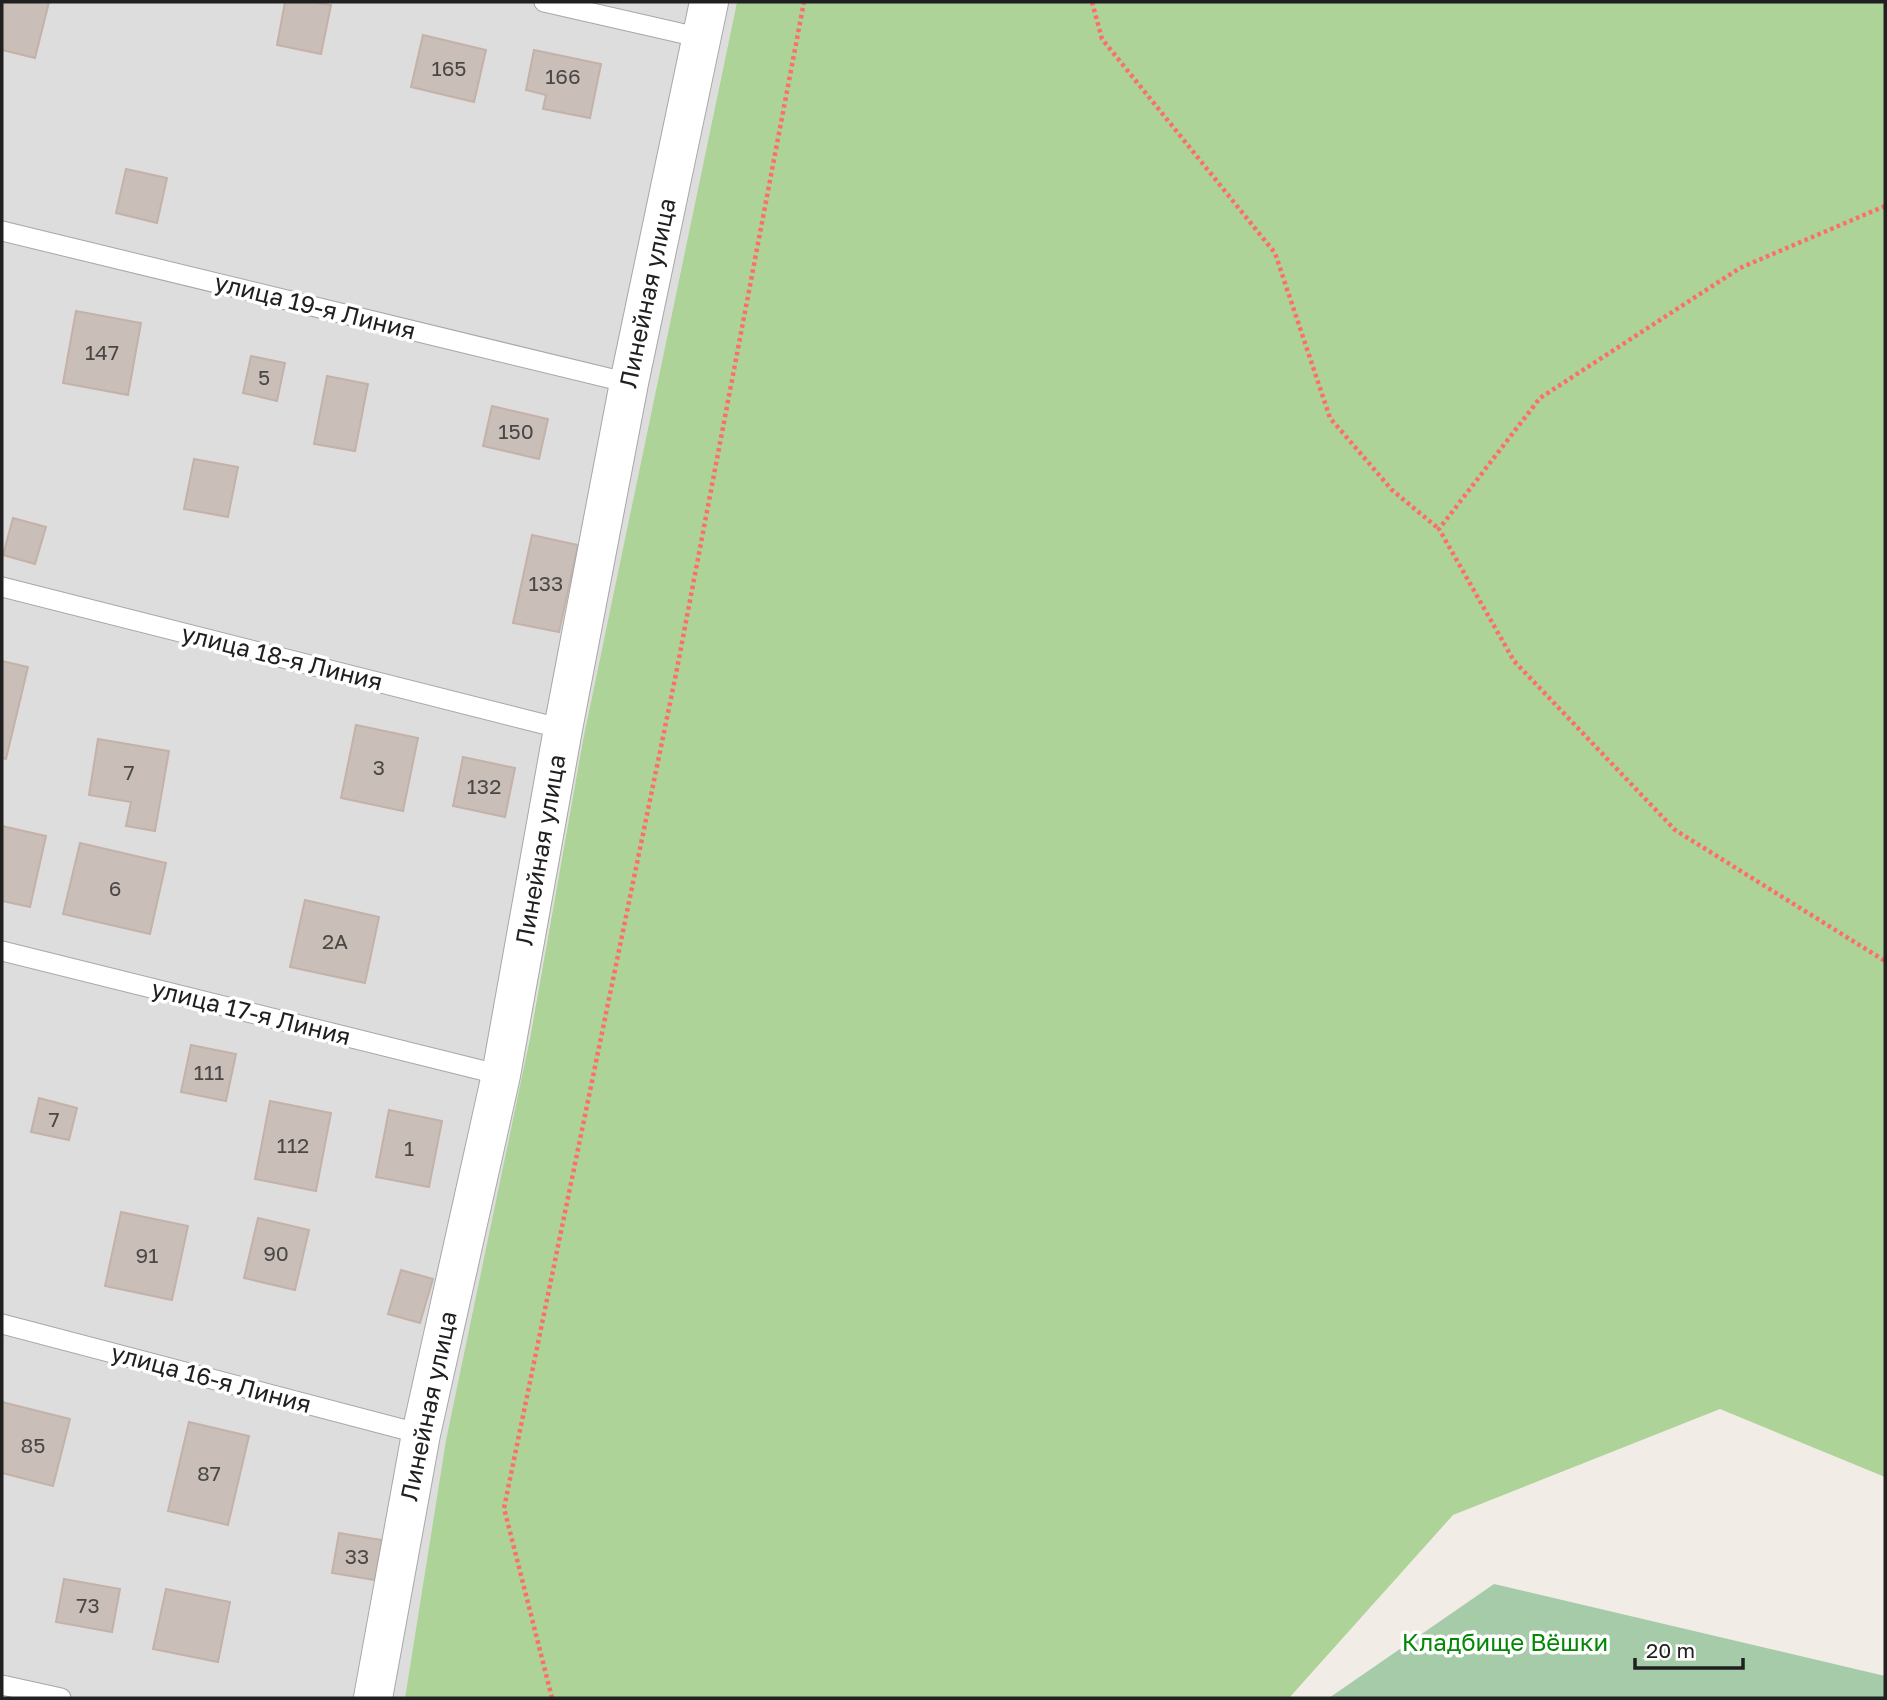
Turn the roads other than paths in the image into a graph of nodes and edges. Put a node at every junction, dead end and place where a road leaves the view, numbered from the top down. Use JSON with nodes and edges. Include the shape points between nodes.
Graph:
{"nodes":[{"id":1,"x":544,"y":2,"type":"edge"},
{"id":2,"x":706,"y":20,"type":"edge"},
{"id":3,"x":2,"y":232,"type":"edge"},
{"id":4,"x":629,"y":383,"type":"junction"},
{"id":5,"x":2,"y":587,"type":"edge"},
{"id":6,"x":563,"y":729,"type":"junction"},
{"id":7,"x":2,"y":951,"type":"edge"},
{"id":8,"x":500,"y":1075,"type":"junction"},
{"id":9,"x":2,"y":1324,"type":"edge"},
{"id":10,"x":421,"y":1434,"type":"junction"},
{"id":11,"x":2,"y":1685,"type":"edge"},
{"id":12,"x":61,"y":1698,"type":"edge"},
{"id":13,"x":373,"y":1698,"type":"edge"}],
"edges":[{"from":1,"to":2,"type":"lane"},
{"from":2,"to":4,"type":"street","name":"Линейная улица"},
{"from":3,"to":4,"type":"lane","name":"улица 19-я Линия"},
{"from":4,"to":6,"type":"street","name":"Линейная улица"},
{"from":5,"to":6,"type":"lane","name":"улица 18-я Линия"},
{"from":6,"to":8,"type":"street","name":"Линейная улица"},
{"from":7,"to":8,"type":"lane","name":"улица 17-я Линия"},
{"from":8,"to":10,"type":"street","name":"Линейная улица"},
{"from":9,"to":10,"type":"lane","name":"улица 16-я Линия"},
{"from":10,"to":13,"type":"street","name":"Линейная улица"},
{"from":11,"to":12,"type":"lane"}]}
